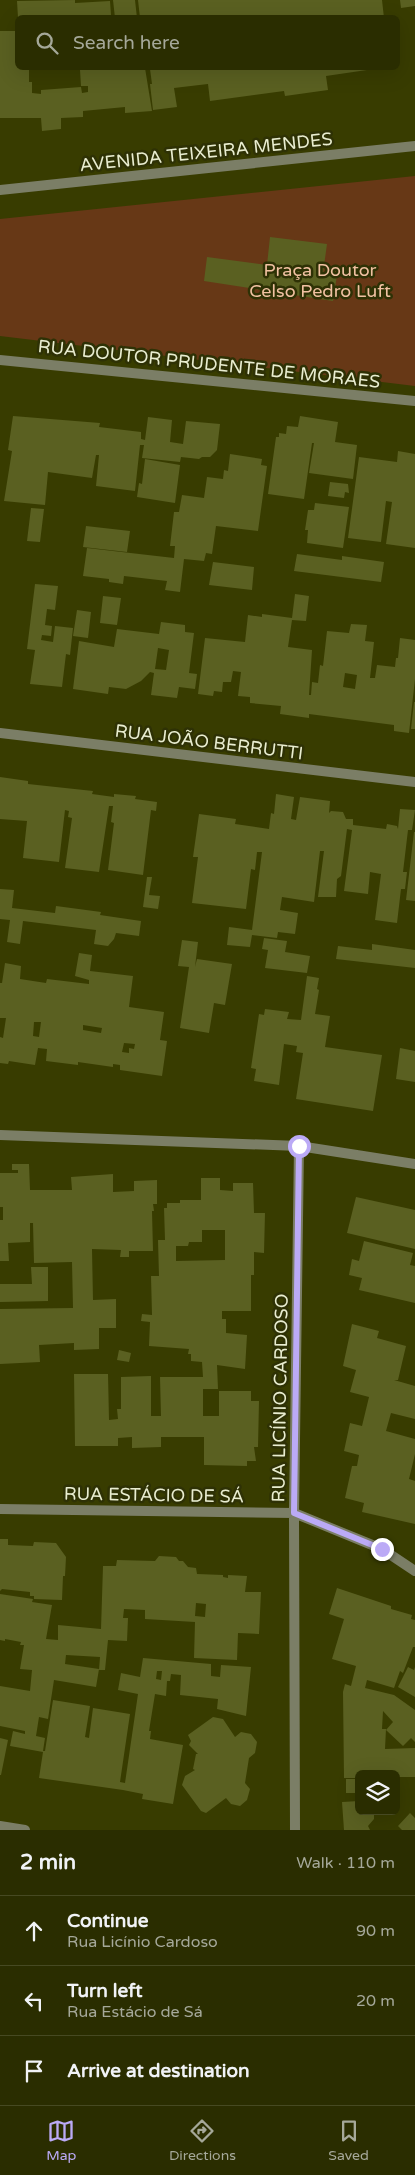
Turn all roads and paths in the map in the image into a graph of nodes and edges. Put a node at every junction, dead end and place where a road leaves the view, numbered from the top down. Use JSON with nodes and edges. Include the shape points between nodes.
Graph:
{"nodes":[{"id":1,"x":415,"y":146,"type":"edge"},
{"id":2,"x":0,"y":190,"type":"edge"},
{"id":3,"x":0,"y":360,"type":"edge"},
{"id":4,"x":415,"y":401,"type":"edge"},
{"id":5,"x":0,"y":733,"type":"edge"},
{"id":6,"x":415,"y":782,"type":"edge"},
{"id":7,"x":0,"y":1135,"type":"edge"},
{"id":8,"x":299,"y":1146,"type":"junction"},
{"id":9,"x":415,"y":1164,"type":"edge"},
{"id":10,"x":0,"y":1509,"type":"edge"},
{"id":11,"x":294,"y":1513,"type":"junction"},
{"id":12,"x":415,"y":1570,"type":"edge"},
{"id":13,"x":0,"y":1826,"type":"edge"},
{"id":14,"x":25,"y":1830,"type":"edge"},
{"id":15,"x":295,"y":1830,"type":"edge"}],
"edges":[{"from":1,"to":2,"type":"street","name":"AVENIDA TEIXEIRA MENDES"},
{"from":3,"to":4,"type":"street","name":"RUA DOUTOR PRUDENTE DE MORAES"},
{"from":5,"to":6,"type":"street","name":"RUA JOÃO BERRUTTI"},
{"from":7,"to":8,"type":"street"},
{"from":8,"to":9,"type":"street"},
{"from":8,"to":11,"type":"street","name":"RUA LICÍNIO CARDOSO"},
{"from":10,"to":11,"type":"street","name":"RUA ESTÁCIO DE SÁ"},
{"from":11,"to":12,"type":"street","name":"RUA ESTÁCIO DE SÁ","via":[[382,1549]]},
{"from":11,"to":15,"type":"street","name":"RUA LICÍNIO CARDOSO"},
{"from":13,"to":14,"type":"street"}]}
